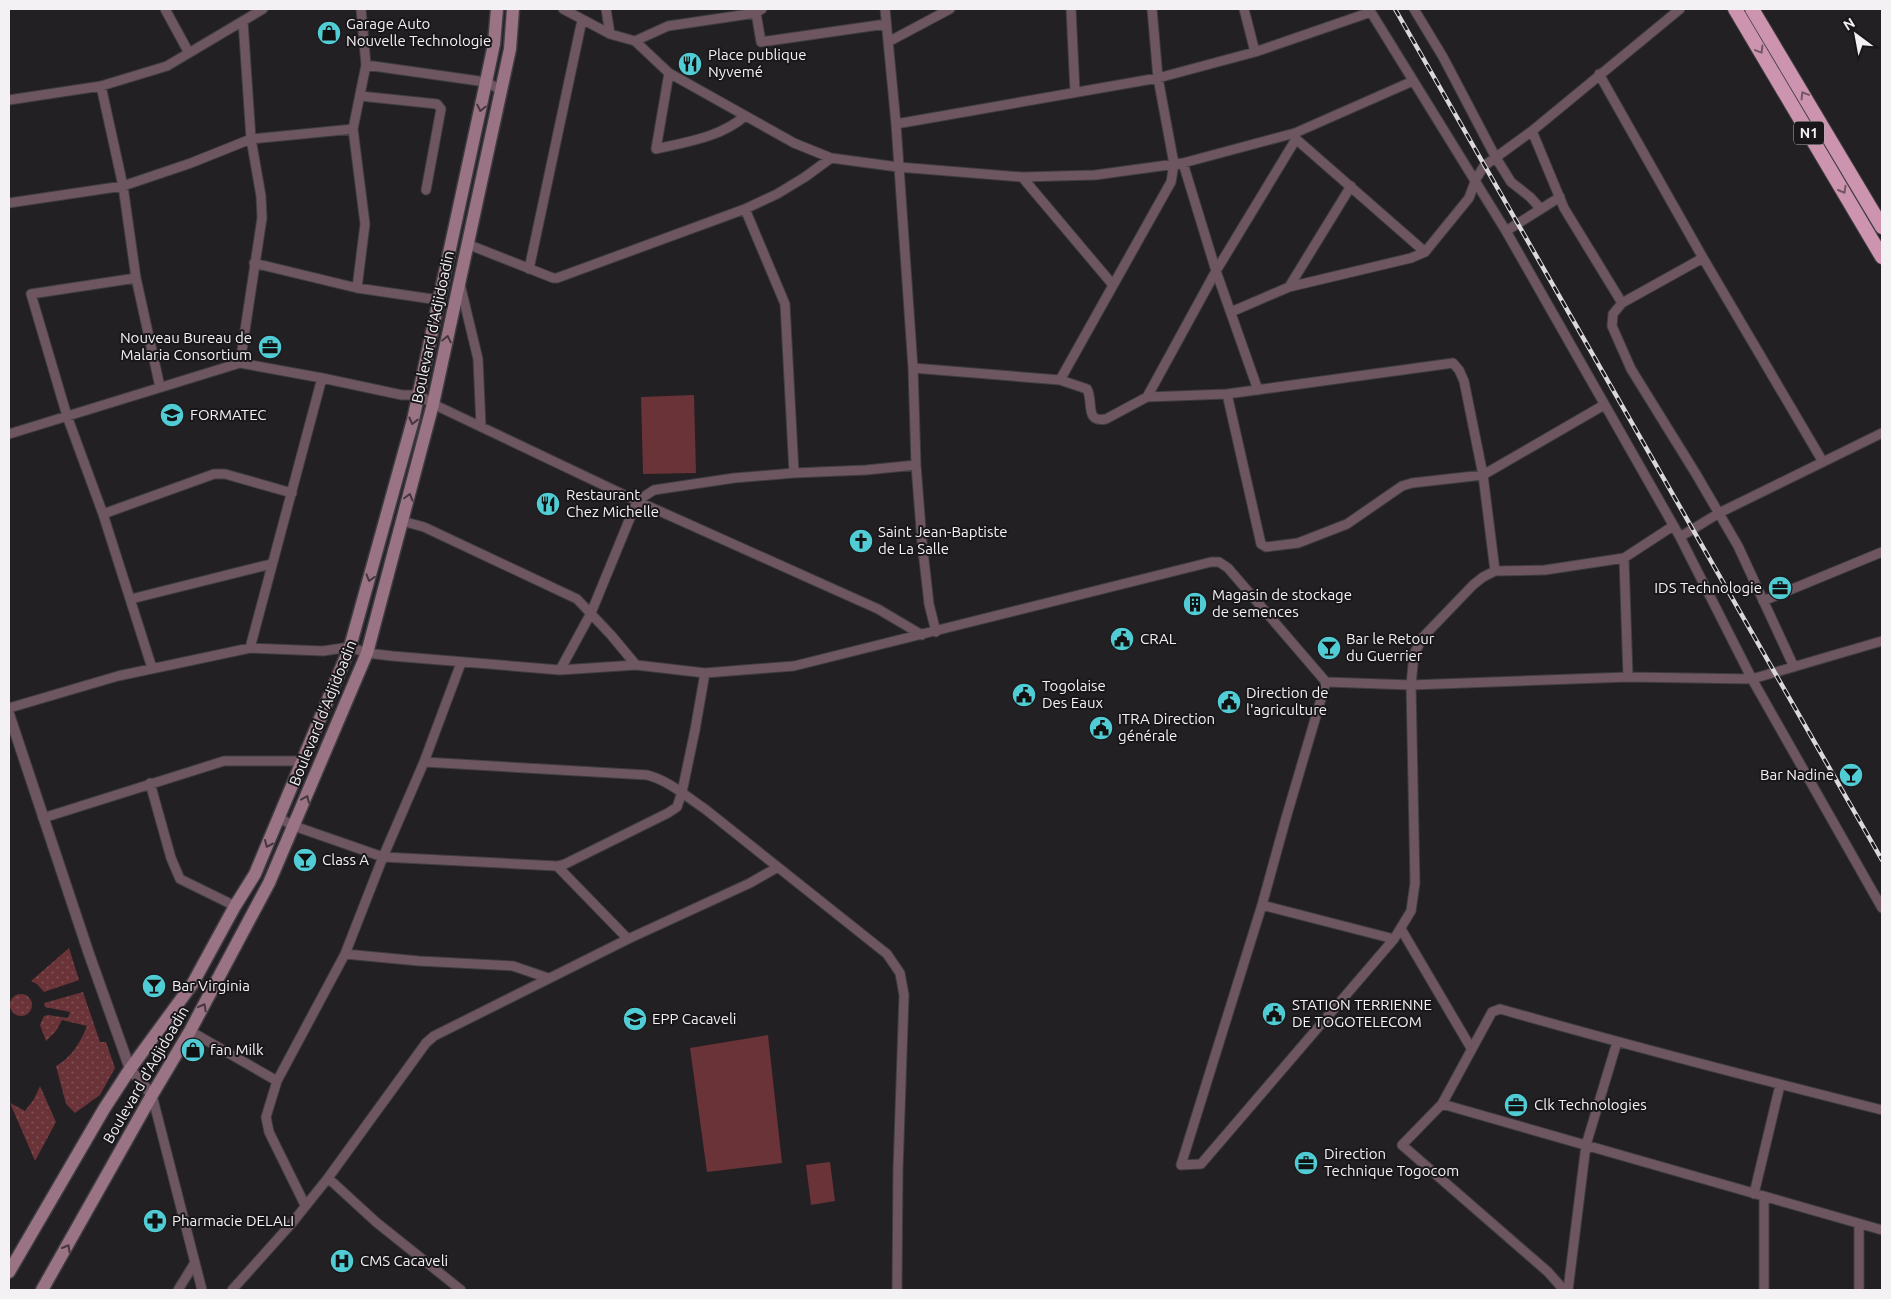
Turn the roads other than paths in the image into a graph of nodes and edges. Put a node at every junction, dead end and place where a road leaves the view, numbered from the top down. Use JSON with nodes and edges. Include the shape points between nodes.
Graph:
{"nodes":[{"id":1,"x":165,"y":9,"type":"edge"},
{"id":2,"x":263,"y":9,"type":"edge"},
{"id":3,"x":361,"y":9,"type":"edge"},
{"id":4,"x":497,"y":9,"type":"edge"},
{"id":5,"x":513,"y":9,"type":"edge"},
{"id":6,"x":563,"y":9,"type":"edge"},
{"id":7,"x":606,"y":9,"type":"edge"},
{"id":8,"x":885,"y":9,"type":"edge"},
{"id":9,"x":950,"y":9,"type":"edge"},
{"id":10,"x":1071,"y":9,"type":"edge"},
{"id":11,"x":1152,"y":9,"type":"edge"},
{"id":12,"x":1244,"y":9,"type":"edge"},
{"id":13,"x":1414,"y":9,"type":"edge"},
{"id":14,"x":1680,"y":9,"type":"edge"},
{"id":15,"x":1735,"y":9,"type":"edge"},
{"id":16,"x":1752,"y":9,"type":"edge"},
{"id":17,"x":755,"y":11,"type":"edge"},
{"id":18,"x":1370,"y":11,"type":"edge"},
{"id":19,"x":582,"y":20,"type":"junction"},
{"id":20,"x":243,"y":21,"type":"junction"},
{"id":21,"x":886,"y":24,"type":"junction"},
{"id":22,"x":610,"y":34,"type":"junction"},
{"id":23,"x":635,"y":41,"type":"junction"},
{"id":24,"x":888,"y":42,"type":"junction"},
{"id":25,"x":1256,"y":52,"type":"junction"},
{"id":26,"x":189,"y":53,"type":"junction"},
{"id":27,"x":366,"y":65,"type":"junction"},
{"id":28,"x":669,"y":73,"type":"junction"},
{"id":29,"x":1599,"y":74,"type":"junction"},
{"id":30,"x":1158,"y":78,"type":"junction"},
{"id":31,"x":1413,"y":80,"type":"junction"},
{"id":32,"x":486,"y":82,"type":"junction"},
{"id":33,"x":101,"y":86,"type":"junction"},
{"id":34,"x":501,"y":90,"type":"junction"},
{"id":35,"x":1074,"y":92,"type":"junction"},
{"id":36,"x":360,"y":96,"type":"junction"},
{"id":37,"x":9,"y":100,"type":"edge"},
{"id":38,"x":745,"y":116,"type":"junction"},
{"id":39,"x":896,"y":124,"type":"junction"},
{"id":40,"x":353,"y":129,"type":"junction"},
{"id":41,"x":1532,"y":131,"type":"junction"},
{"id":42,"x":1296,"y":136,"type":"junction"},
{"id":43,"x":251,"y":139,"type":"junction"},
{"id":44,"x":472,"y":150,"type":"junction"},
{"id":45,"x":486,"y":158,"type":"junction"},
{"id":46,"x":831,"y":158,"type":"junction"},
{"id":47,"x":1496,"y":158,"type":"junction"},
{"id":48,"x":1178,"y":164,"type":"junction"},
{"id":49,"x":898,"y":168,"type":"junction"},
{"id":50,"x":1022,"y":177,"type":"junction"},
{"id":51,"x":1475,"y":182,"type":"junction"},
{"id":52,"x":123,"y":186,"type":"junction"},
{"id":53,"x":1351,"y":186,"type":"junction"},
{"id":54,"x":426,"y":190,"type":"dead end"},
{"id":55,"x":1560,"y":197,"type":"junction"},
{"id":56,"x":9,"y":203,"type":"edge"},
{"id":57,"x":1540,"y":208,"type":"junction"},
{"id":58,"x":745,"y":209,"type":"junction"},
{"id":59,"x":1882,"y":227,"type":"edge"},
{"id":60,"x":1506,"y":231,"type":"junction"},
{"id":61,"x":467,"y":244,"type":"junction"},
{"id":62,"x":1425,"y":252,"type":"junction"},
{"id":63,"x":1882,"y":257,"type":"edge"},
{"id":64,"x":1703,"y":258,"type":"junction"},
{"id":65,"x":254,"y":263,"type":"junction"},
{"id":66,"x":529,"y":269,"type":"junction"},
{"id":67,"x":1216,"y":272,"type":"junction"},
{"id":68,"x":136,"y":278,"type":"junction"},
{"id":69,"x":459,"y":281,"type":"junction"},
{"id":70,"x":1113,"y":285,"type":"junction"},
{"id":71,"x":1289,"y":287,"type":"junction"},
{"id":72,"x":356,"y":288,"type":"junction"},
{"id":73,"x":439,"y":300,"type":"junction"},
{"id":74,"x":1622,"y":303,"type":"junction"},
{"id":75,"x":1231,"y":312,"type":"junction"},
{"id":76,"x":240,"y":363,"type":"junction"},
{"id":77,"x":913,"y":368,"type":"junction"},
{"id":78,"x":322,"y":378,"type":"junction"},
{"id":79,"x":1060,"y":380,"type":"junction"},
{"id":80,"x":160,"y":387,"type":"junction"},
{"id":81,"x":1258,"y":390,"type":"junction"},
{"id":82,"x":1227,"y":394,"type":"junction"},
{"id":83,"x":419,"y":395,"type":"junction"},
{"id":84,"x":1147,"y":397,"type":"junction"},
{"id":85,"x":434,"y":404,"type":"junction"},
{"id":86,"x":1604,"y":406,"type":"junction"},
{"id":87,"x":67,"y":416,"type":"junction"},
{"id":88,"x":482,"y":427,"type":"junction"},
{"id":89,"x":1882,"y":433,"type":"edge"},
{"id":90,"x":9,"y":434,"type":"edge"},
{"id":91,"x":1823,"y":462,"type":"junction"},
{"id":92,"x":916,"y":465,"type":"junction"},
{"id":93,"x":794,"y":473,"type":"junction"},
{"id":94,"x":1484,"y":475,"type":"junction"},
{"id":95,"x":292,"y":493,"type":"junction"},
{"id":96,"x":638,"y":502,"type":"junction"},
{"id":97,"x":1719,"y":513,"type":"junction"},
{"id":98,"x":102,"y":514,"type":"junction"},
{"id":99,"x":402,"y":521,"type":"junction"},
{"id":100,"x":1673,"y":526,"type":"junction"},
{"id":101,"x":1680,"y":537,"type":"junction"},
{"id":102,"x":1882,"y":552,"type":"edge"},
{"id":103,"x":1624,"y":558,"type":"junction"},
{"id":104,"x":272,"y":564,"type":"junction"},
{"id":105,"x":1496,"y":571,"type":"junction"},
{"id":106,"x":131,"y":599,"type":"junction"},
{"id":107,"x":1763,"y":600,"type":"junction"},
{"id":108,"x":592,"y":613,"type":"junction"},
{"id":109,"x":936,"y":632,"type":"junction"},
{"id":110,"x":922,"y":635,"type":"junction"},
{"id":111,"x":1882,"y":640,"type":"edge"},
{"id":112,"x":350,"y":647,"type":"junction"},
{"id":113,"x":250,"y":648,"type":"junction"},
{"id":114,"x":367,"y":653,"type":"junction"},
{"id":115,"x":461,"y":663,"type":"junction"},
{"id":116,"x":636,"y":665,"type":"junction"},
{"id":117,"x":1794,"y":667,"type":"junction"},
{"id":118,"x":152,"y":668,"type":"junction"},
{"id":119,"x":560,"y":670,"type":"junction"},
{"id":120,"x":705,"y":673,"type":"junction"},
{"id":121,"x":1628,"y":676,"type":"junction"},
{"id":122,"x":1752,"y":679,"type":"junction"},
{"id":123,"x":1326,"y":682,"type":"junction"},
{"id":124,"x":1410,"y":685,"type":"junction"},
{"id":125,"x":9,"y":708,"type":"edge"},
{"id":126,"x":9,"y":714,"type":"edge"},
{"id":127,"x":303,"y":761,"type":"junction"},
{"id":128,"x":424,"y":762,"type":"junction"},
{"id":129,"x":150,"y":783,"type":"junction"},
{"id":130,"x":682,"y":792,"type":"junction"},
{"id":131,"x":43,"y":818,"type":"junction"},
{"id":132,"x":279,"y":818,"type":"junction"},
{"id":133,"x":294,"y":826,"type":"junction"},
{"id":134,"x":383,"y":857,"type":"junction"},
{"id":135,"x":557,"y":866,"type":"junction"},
{"id":136,"x":778,"y":867,"type":"junction"},
{"id":137,"x":1262,"y":905,"type":"junction"},
{"id":138,"x":235,"y":906,"type":"junction"},
{"id":139,"x":1882,"y":908,"type":"edge"},
{"id":140,"x":1400,"y":929,"type":"junction"},
{"id":141,"x":1394,"y":939,"type":"junction"},
{"id":142,"x":628,"y":940,"type":"junction"},
{"id":143,"x":345,"y":954,"type":"junction"},
{"id":144,"x":548,"y":978,"type":"junction"},
{"id":145,"x":190,"y":1031,"type":"junction"},
{"id":146,"x":1617,"y":1042,"type":"junction"},
{"id":147,"x":1471,"y":1048,"type":"junction"},
{"id":148,"x":130,"y":1070,"type":"junction"},
{"id":149,"x":277,"y":1081,"type":"junction"},
{"id":150,"x":1780,"y":1085,"type":"junction"},
{"id":151,"x":152,"y":1095,"type":"junction"},
{"id":152,"x":1442,"y":1104,"type":"junction"},
{"id":153,"x":1882,"y":1110,"type":"edge"},
{"id":154,"x":1586,"y":1146,"type":"junction"},
{"id":155,"x":328,"y":1178,"type":"junction"},
{"id":156,"x":1754,"y":1194,"type":"junction"},
{"id":157,"x":1764,"y":1197,"type":"junction"},
{"id":158,"x":305,"y":1205,"type":"junction"},
{"id":159,"x":1859,"y":1224,"type":"junction"},
{"id":160,"x":1882,"y":1230,"type":"edge"},
{"id":161,"x":194,"y":1264,"type":"junction"},
{"id":162,"x":9,"y":1272,"type":"edge"},
{"id":163,"x":42,"y":1290,"type":"edge"},
{"id":164,"x":178,"y":1290,"type":"edge"},
{"id":165,"x":202,"y":1290,"type":"edge"},
{"id":166,"x":232,"y":1290,"type":"edge"},
{"id":167,"x":461,"y":1290,"type":"edge"},
{"id":168,"x":897,"y":1290,"type":"edge"},
{"id":169,"x":1564,"y":1290,"type":"edge"},
{"id":170,"x":1568,"y":1290,"type":"edge"},
{"id":171,"x":1764,"y":1290,"type":"edge"},
{"id":172,"x":1860,"y":1290,"type":"edge"}],
"edges":[{"from":1,"to":26,"type":"street"},
{"from":2,"to":20,"type":"street"},
{"from":3,"to":27,"type":"street"},
{"from":4,"to":32,"type":"main road","name":"Boulevard d'Adjidoadin"},
{"from":5,"to":34,"type":"main road","name":"Boulevard d'Adjidoadin","via":[[510,49]]},
{"from":6,"to":19,"type":"street"},
{"from":7,"to":22,"type":"street"},
{"from":8,"to":21,"type":"street"},
{"from":9,"to":24,"type":"street"},
{"from":10,"to":35,"type":"street"},
{"from":11,"to":30,"type":"street"},
{"from":12,"to":25,"type":"street"},
{"from":13,"to":47,"type":"street"},
{"from":14,"to":29,"type":"street"},
{"from":15,"to":63,"type":"highway","number":"N1","one_way":true},
{"from":59,"to":16,"type":"highway","number":"N1","one_way":true},
{"from":17,"to":21,"type":"street","via":[[761,42]]},
{"from":17,"to":23,"type":"street","via":[[668,26]]},
{"from":18,"to":25,"type":"street"},
{"from":18,"to":31,"type":"street"},
{"from":19,"to":22,"type":"street"},
{"from":19,"to":66,"type":"street"},
{"from":20,"to":26,"type":"street"},
{"from":20,"to":43,"type":"street"},
{"from":21,"to":24,"type":"street"},
{"from":22,"to":23,"type":"street"},
{"from":23,"to":28,"type":"street"},
{"from":24,"to":39,"type":"street"},
{"from":25,"to":30,"type":"street"},
{"from":26,"to":33,"type":"street","via":[[167,66]]},
{"from":27,"to":32,"type":"street"},
{"from":27,"to":36,"type":"street"},
{"from":28,"to":38,"type":"street"},
{"from":28,"to":38,"type":"street","via":[[656,148],[709,136]]},
{"from":29,"to":41,"type":"street"},
{"from":29,"to":64,"type":"street"},
{"from":30,"to":35,"type":"street"},
{"from":30,"to":48,"type":"street"},
{"from":31,"to":42,"type":"street"},
{"from":31,"to":51,"type":"street"},
{"from":32,"to":34,"type":"street"},
{"from":32,"to":44,"type":"main road","name":"Boulevard d'Adjidoadin","one_way":true},
{"from":33,"to":37,"type":"street"},
{"from":33,"to":52,"type":"street"},
{"from":34,"to":45,"type":"main road","name":"Boulevard d'Adjidoadin"},
{"from":35,"to":39,"type":"street"},
{"from":36,"to":40,"type":"street"},
{"from":36,"to":54,"type":"street","via":[[437,104],[441,109]]},
{"from":38,"to":46,"type":"street","via":[[794,143]]},
{"from":39,"to":49,"type":"street"},
{"from":40,"to":43,"type":"street"},
{"from":40,"to":72,"type":"street","via":[[365,224]]},
{"from":41,"to":47,"type":"street"},
{"from":41,"to":55,"type":"street"},
{"from":42,"to":48,"type":"street"},
{"from":42,"to":53,"type":"street"},
{"from":42,"to":67,"type":"street"},
{"from":43,"to":52,"type":"street"},
{"from":43,"to":65,"type":"street","via":[[262,218]]},
{"from":44,"to":45,"type":"main road"},
{"from":44,"to":73,"type":"main road","name":"Boulevard d'Adjidoadin"},
{"from":45,"to":61,"type":"main road","name":"Boulevard d'Adjidoadin"},
{"from":46,"to":49,"type":"street"},
{"from":46,"to":58,"type":"street","via":[[777,194]]},
{"from":47,"to":51,"type":"street","via":[[1482,169]]},
{"from":47,"to":57,"type":"street","via":[[1511,182]]},
{"from":48,"to":50,"type":"street","via":[[1095,175]]},
{"from":48,"to":67,"type":"street"},
{"from":48,"to":70,"type":"street"},
{"from":49,"to":50,"type":"street"},
{"from":49,"to":77,"type":"street"},
{"from":50,"to":70,"type":"street"},
{"from":51,"to":60,"type":"street"},
{"from":51,"to":62,"type":"street","via":[[1469,198]]},
{"from":52,"to":56,"type":"street"},
{"from":52,"to":68,"type":"street"},
{"from":53,"to":62,"type":"street"},
{"from":53,"to":71,"type":"street"},
{"from":55,"to":57,"type":"street"},
{"from":55,"to":74,"type":"street"},
{"from":57,"to":60,"type":"street"},
{"from":58,"to":66,"type":"street","via":[[562,277],[553,278]]},
{"from":58,"to":93,"type":"street","via":[[785,304]]},
{"from":60,"to":86,"type":"street"},
{"from":61,"to":66,"type":"street"},
{"from":61,"to":69,"type":"main road","name":"Boulevard d'Adjidoadin"},
{"from":62,"to":71,"type":"street"},
{"from":64,"to":74,"type":"street"},
{"from":64,"to":91,"type":"street"},
{"from":65,"to":72,"type":"street"},
{"from":65,"to":76,"type":"street"},
{"from":67,"to":75,"type":"street"},
{"from":67,"to":84,"type":"street"},
{"from":68,"to":80,"type":"street"},
{"from":68,"to":87,"type":"street","via":[[31,294]]},
{"from":85,"to":69,"type":"main road","name":"Boulevard d'Adjidoadin","one_way":true},
{"from":69,"to":88,"type":"street","via":[[478,359]]},
{"from":70,"to":79,"type":"street"},
{"from":71,"to":75,"type":"street"},
{"from":72,"to":73,"type":"street"},
{"from":73,"to":83,"type":"main road","name":"Boulevard d'Adjidoadin"},
{"from":74,"to":97,"type":"street","via":[[1613,314],[1612,321],[1631,369]]},
{"from":75,"to":81,"type":"street"},
{"from":76,"to":78,"type":"street"},
{"from":76,"to":80,"type":"street"},
{"from":77,"to":79,"type":"street"},
{"from":77,"to":92,"type":"street"},
{"from":78,"to":83,"type":"street","via":[[402,395]]},
{"from":78,"to":95,"type":"street"},
{"from":79,"to":84,"type":"street","via":[[1087,389],[1092,414],[1099,420]]},
{"from":80,"to":87,"type":"street"},
{"from":81,"to":82,"type":"street"},
{"from":81,"to":94,"type":"street","via":[[1453,363],[1464,381]]},
{"from":82,"to":84,"type":"street"},
{"from":82,"to":94,"type":"street","via":[[1263,546],[1298,543],[1347,524],[1402,486]]},
{"from":83,"to":85,"type":"street"},
{"from":83,"to":112,"type":"main road","name":"Boulevard d'Adjidoadin","one_way":true},
{"from":85,"to":88,"type":"street"},
{"from":99,"to":85,"type":"main road","name":"Boulevard d'Adjidoadin","one_way":true},
{"from":86,"to":94,"type":"street"},
{"from":86,"to":100,"type":"street"},
{"from":87,"to":90,"type":"street"},
{"from":87,"to":98,"type":"street"},
{"from":88,"to":96,"type":"street"},
{"from":89,"to":91,"type":"street"},
{"from":91,"to":97,"type":"street"},
{"from":92,"to":93,"type":"street"},
{"from":92,"to":109,"type":"street","via":[[929,604]]},
{"from":93,"to":96,"type":"street","via":[[660,488]]},
{"from":94,"to":105,"type":"street"},
{"from":95,"to":98,"type":"street","via":[[225,474],[214,474]]},
{"from":95,"to":104,"type":"street"},
{"from":96,"to":108,"type":"street"},
{"from":96,"to":110,"type":"street","via":[[878,610]]},
{"from":97,"to":101,"type":"street"},
{"from":97,"to":107,"type":"street"},
{"from":98,"to":106,"type":"street"},
{"from":99,"to":108,"type":"street","via":[[424,527],[558,589],[577,599]]},
{"from":99,"to":114,"type":"main road","name":"Boulevard d'Adjidoadin"},
{"from":100,"to":101,"type":"street"},
{"from":100,"to":103,"type":"street"},
{"from":101,"to":122,"type":"street"},
{"from":102,"to":107,"type":"street"},
{"from":103,"to":105,"type":"street","via":[[1546,570]]},
{"from":103,"to":121,"type":"street"},
{"from":104,"to":106,"type":"street"},
{"from":104,"to":113,"type":"street"},
{"from":105,"to":124,"type":"street","via":[[1473,585],[1424,636],[1414,654]]},
{"from":106,"to":118,"type":"street"},
{"from":107,"to":117,"type":"street"},
{"from":108,"to":116,"type":"street"},
{"from":108,"to":119,"type":"street"},
{"from":109,"to":110,"type":"street"},
{"from":109,"to":123,"type":"street","via":[[1219,562],[1228,568]]},
{"from":110,"to":120,"type":"street","via":[[794,666]]},
{"from":111,"to":117,"type":"street"},
{"from":112,"to":113,"type":"street","via":[[323,651]]},
{"from":112,"to":114,"type":"street"},
{"from":112,"to":127,"type":"main road","name":"Boulevard d'Adjidoadin"},
{"from":113,"to":118,"type":"street"},
{"from":114,"to":115,"type":"street"},
{"from":133,"to":114,"type":"main road","name":"Boulevard d'Adjidoadin","one_way":true},
{"from":115,"to":119,"type":"street"},
{"from":115,"to":128,"type":"street"},
{"from":116,"to":119,"type":"street"},
{"from":116,"to":120,"type":"street"},
{"from":117,"to":122,"type":"street"},
{"from":118,"to":125,"type":"street"},
{"from":120,"to":130,"type":"street"},
{"from":121,"to":122,"type":"street"},
{"from":121,"to":124,"type":"street"},
{"from":122,"to":139,"type":"street"},
{"from":123,"to":124,"type":"street"},
{"from":123,"to":137,"type":"street"},
{"from":124,"to":140,"type":"street","via":[[1416,883],[1411,911]]},
{"from":126,"to":131,"type":"street"},
{"from":127,"to":129,"type":"street","via":[[224,762]]},
{"from":127,"to":132,"type":"main road","name":"Boulevard d'Adjidoadin"},
{"from":128,"to":130,"type":"street","via":[[646,775]]},
{"from":128,"to":134,"type":"street"},
{"from":129,"to":131,"type":"street"},
{"from":129,"to":138,"type":"street","via":[[180,879]]},
{"from":130,"to":135,"type":"street","via":[[677,807],[672,811]]},
{"from":130,"to":136,"type":"street"},
{"from":131,"to":148,"type":"street"},
{"from":132,"to":133,"type":"street"},
{"from":132,"to":138,"type":"main road","name":"Boulevard d'Adjidoadin","one_way":true,"via":[[255,874]]},
{"from":133,"to":134,"type":"street"},
{"from":145,"to":133,"type":"main road","name":"Boulevard d'Adjidoadin","one_way":true,"via":[[269,883]]},
{"from":134,"to":135,"type":"street"},
{"from":134,"to":143,"type":"street"},
{"from":135,"to":142,"type":"street"},
{"from":136,"to":142,"type":"street"},
{"from":136,"to":168,"type":"street","via":[[887,954],[900,973],[904,995]]},
{"from":137,"to":141,"type":"street"},
{"from":137,"to":141,"type":"street","via":[[1181,1165],[1202,1164]]},
{"from":138,"to":148,"type":"main road","name":"Boulevard d'Adjidoadin","via":[[193,983]]},
{"from":140,"to":141,"type":"street"},
{"from":140,"to":147,"type":"street"},
{"from":142,"to":144,"type":"street"},
{"from":143,"to":144,"type":"street","via":[[419,962],[513,966]]},
{"from":143,"to":149,"type":"street"},
{"from":144,"to":155,"type":"street","via":[[443,1031],[426,1043]]},
{"from":145,"to":149,"type":"street"},
{"from":145,"to":151,"type":"main road","name":"Boulevard d'Adjidoadin"},
{"from":146,"to":147,"type":"street","via":[[1500,1009],[1492,1012]]},
{"from":146,"to":150,"type":"street"},
{"from":146,"to":154,"type":"street"},
{"from":147,"to":152,"type":"street"},
{"from":148,"to":151,"type":"street"},
{"from":148,"to":162,"type":"main road","name":"Boulevard d'Adjidoadin"},
{"from":149,"to":158,"type":"street","via":[[266,1117],[267,1125]]},
{"from":150,"to":153,"type":"street"},
{"from":150,"to":156,"type":"street"},
{"from":151,"to":161,"type":"street"},
{"from":163,"to":151,"type":"main road","name":"Boulevard d'Adjidoadin","one_way":true},
{"from":152,"to":154,"type":"street"},
{"from":152,"to":169,"type":"street","via":[[1402,1145],[1548,1272]]},
{"from":154,"to":156,"type":"street"},
{"from":154,"to":170,"type":"street"},
{"from":155,"to":158,"type":"street"},
{"from":155,"to":167,"type":"street","via":[[376,1222]]},
{"from":156,"to":157,"type":"street"},
{"from":157,"to":159,"type":"street"},
{"from":157,"to":171,"type":"street"},
{"from":158,"to":166,"type":"street"},
{"from":159,"to":160,"type":"street"},
{"from":159,"to":172,"type":"street"},
{"from":161,"to":164,"type":"street"},
{"from":161,"to":165,"type":"street"}]}
